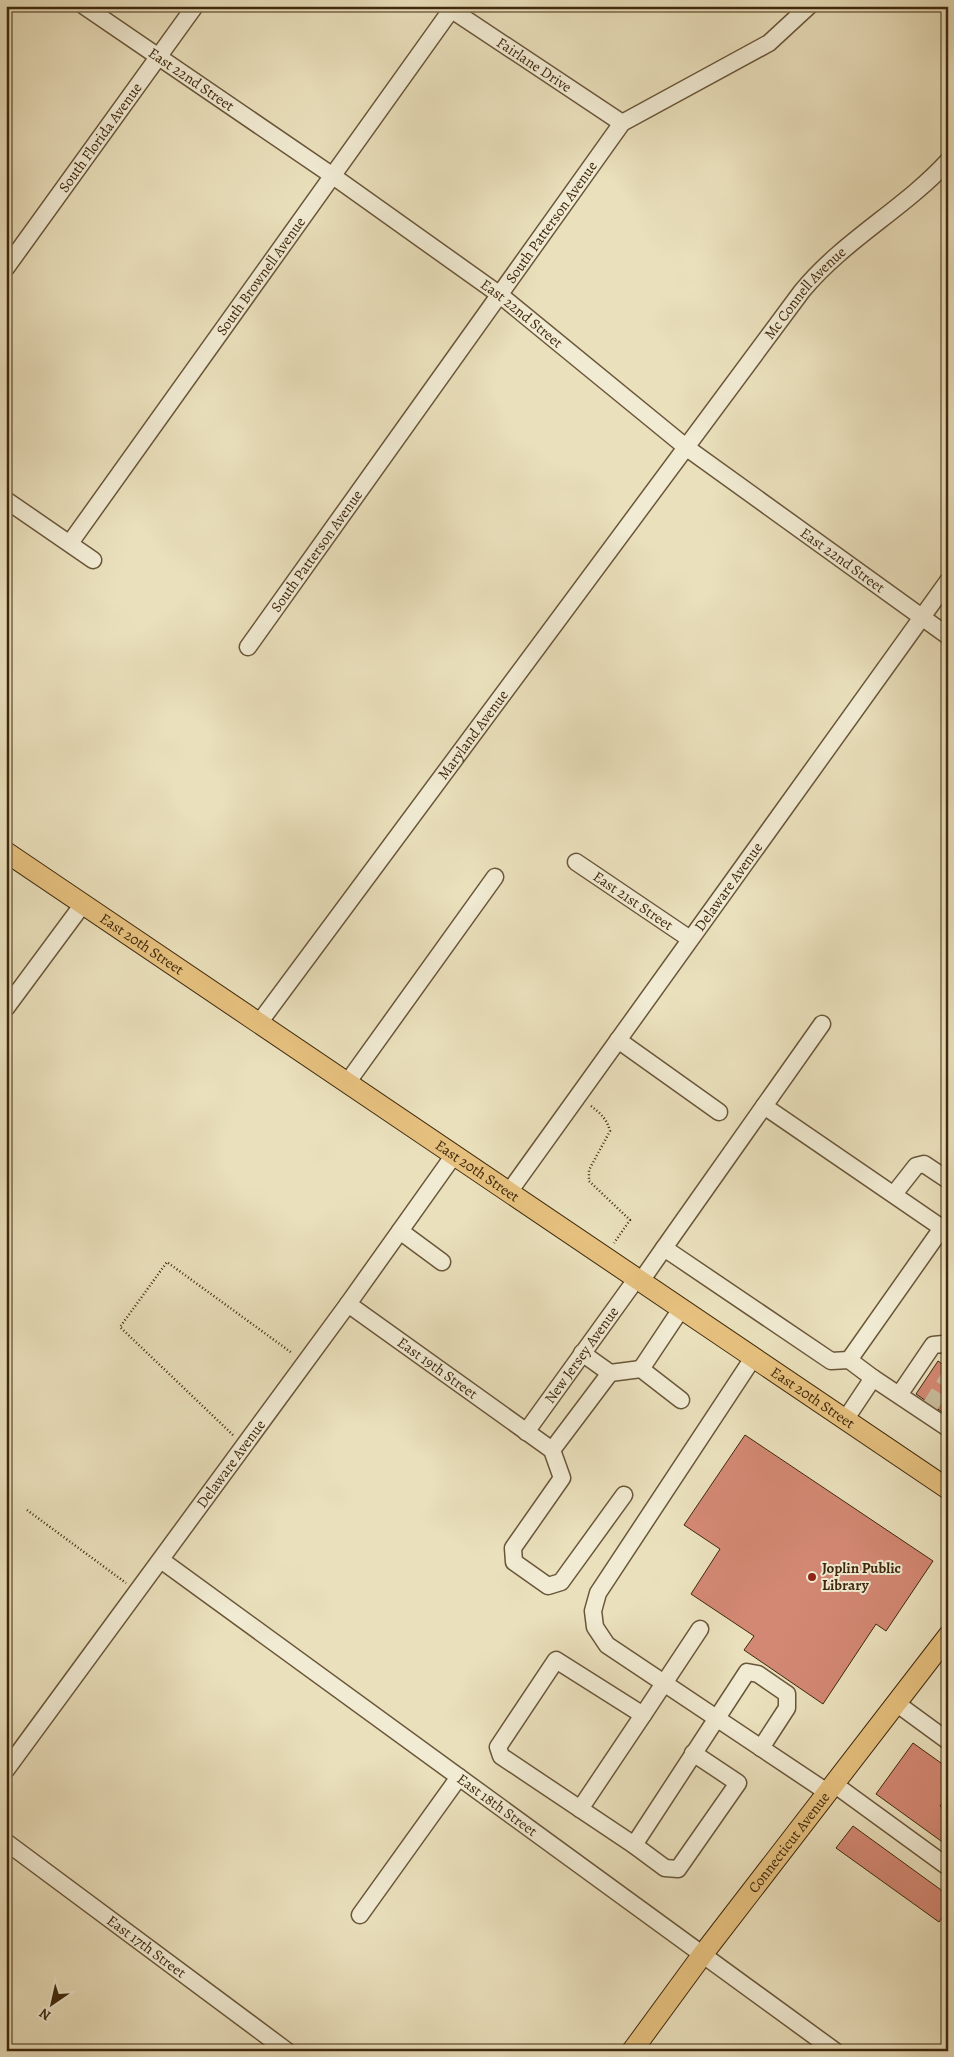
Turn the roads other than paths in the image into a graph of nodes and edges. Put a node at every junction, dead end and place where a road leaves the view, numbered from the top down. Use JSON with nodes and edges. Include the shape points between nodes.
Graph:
{"nodes":[{"id":1,"x":84,"y":6,"type":"edge"},
{"id":2,"x":195,"y":6,"type":"edge"},
{"id":3,"x":810,"y":6,"type":"edge"},
{"id":4,"x":448,"y":8,"type":"edge"},
{"id":5,"x":158,"y":57,"type":"junction"},
{"id":6,"x":622,"y":123,"type":"junction"},
{"id":7,"x":948,"y":161,"type":"edge"},
{"id":8,"x":333,"y":176,"type":"junction"},
{"id":9,"x":6,"y":268,"type":"edge"},
{"id":10,"x":500,"y":295,"type":"junction"},
{"id":11,"x":688,"y":448,"type":"junction"},
{"id":12,"x":6,"y":500,"type":"edge"},
{"id":13,"x":70,"y":543,"type":"junction"},
{"id":14,"x":94,"y":560,"type":"dead end"},
{"id":15,"x":948,"y":581,"type":"edge"},
{"id":16,"x":922,"y":616,"type":"junction"},
{"id":17,"x":948,"y":636,"type":"edge"},
{"id":18,"x":248,"y":647,"type":"dead end"},
{"id":19,"x":6,"y":852,"type":"edge"},
{"id":20,"x":576,"y":862,"type":"dead end"},
{"id":21,"x":495,"y":877,"type":"dead end"},
{"id":22,"x":82,"y":904,"type":"junction"},
{"id":23,"x":690,"y":939,"type":"junction"},
{"id":24,"x":6,"y":1008,"type":"edge"},
{"id":25,"x":259,"y":1023,"type":"junction"},
{"id":26,"x":822,"y":1024,"type":"dead end"},
{"id":27,"x":618,"y":1040,"type":"junction"},
{"id":28,"x":347,"y":1082,"type":"junction"},
{"id":29,"x":764,"y":1106,"type":"junction"},
{"id":30,"x":719,"y":1112,"type":"dead end"},
{"id":31,"x":454,"y":1155,"type":"junction"},
{"id":32,"x":948,"y":1180,"type":"edge"},
{"id":33,"x":509,"y":1192,"type":"junction"},
{"id":34,"x":894,"y":1194,"type":"junction"},
{"id":35,"x":945,"y":1230,"type":"edge"},
{"id":36,"x":400,"y":1231,"type":"junction"},
{"id":37,"x":664,"y":1248,"type":"junction"},
{"id":38,"x":442,"y":1262,"type":"dead end"},
{"id":39,"x":639,"y":1280,"type":"junction"},
{"id":40,"x":348,"y":1304,"type":"junction"},
{"id":41,"x":681,"y":1309,"type":"junction"},
{"id":42,"x":948,"y":1347,"type":"edge"},
{"id":43,"x":582,"y":1353,"type":"junction"},
{"id":44,"x":753,"y":1358,"type":"junction"},
{"id":45,"x":849,"y":1360,"type":"junction"},
{"id":46,"x":641,"y":1369,"type":"junction"},
{"id":47,"x":610,"y":1373,"type":"junction"},
{"id":48,"x":874,"y":1378,"type":"junction"},
{"id":49,"x":899,"y":1394,"type":"junction"},
{"id":50,"x":681,"y":1400,"type":"dead end"},
{"id":51,"x":845,"y":1420,"type":"junction"},
{"id":52,"x":947,"y":1425,"type":"edge"},
{"id":53,"x":526,"y":1432,"type":"junction"},
{"id":54,"x":552,"y":1450,"type":"junction"},
{"id":55,"x":946,"y":1489,"type":"edge"},
{"id":56,"x":624,"y":1495,"type":"dead end"},
{"id":57,"x":160,"y":1560,"type":"junction"},
{"id":58,"x":700,"y":1629,"type":"dead end"},
{"id":59,"x":944,"y":1647,"type":"edge"},
{"id":60,"x":663,"y":1684,"type":"junction"},
{"id":61,"x":896,"y":1703,"type":"junction"},
{"id":62,"x":643,"y":1715,"type":"junction"},
{"id":63,"x":715,"y":1718,"type":"junction"},
{"id":64,"x":948,"y":1741,"type":"edge"},
{"id":65,"x":761,"y":1748,"type":"junction"},
{"id":66,"x":693,"y":1753,"type":"junction"},
{"id":67,"x":6,"y":1770,"type":"edge"},
{"id":68,"x":459,"y":1777,"type":"junction"},
{"id":69,"x":831,"y":1788,"type":"junction"},
{"id":70,"x":580,"y":1809,"type":"junction"},
{"id":71,"x":6,"y":1842,"type":"edge"},
{"id":72,"x":634,"y":1845,"type":"junction"},
{"id":73,"x":948,"y":1867,"type":"edge"},
{"id":74,"x":360,"y":1915,"type":"dead end"},
{"id":75,"x":703,"y":1954,"type":"junction"},
{"id":76,"x":832,"y":2050,"type":"edge"},
{"id":77,"x":287,"y":2051,"type":"edge"},
{"id":78,"x":632,"y":2051,"type":"edge"}],
"edges":[{"from":1,"to":5,"type":"street","name":"East 22nd Street"},
{"from":2,"to":5,"type":"street","name":"South Florida Avenue"},
{"from":3,"to":6,"type":"street","name":"South Patterson Avenue","via":[[768,43]]},
{"from":4,"to":6,"type":"street","name":"Fairlane Drive"},
{"from":4,"to":8,"type":"street","name":"South Brownell Avenue"},
{"from":5,"to":8,"type":"street","name":"East 22nd Street"},
{"from":5,"to":9,"type":"street","name":"South Florida Avenue"},
{"from":6,"to":10,"type":"street","name":"South Patterson Avenue"},
{"from":7,"to":11,"type":"street","name":"Mc Connell Avenue","via":[[811,280]]},
{"from":8,"to":10,"type":"street","name":"East 22nd Street"},
{"from":8,"to":13,"type":"street","name":"South Brownell Avenue"},
{"from":10,"to":11,"type":"street","name":"East 22nd Street"},
{"from":10,"to":18,"type":"street","name":"South Patterson Avenue"},
{"from":11,"to":16,"type":"street","name":"East 22nd Street"},
{"from":11,"to":25,"type":"street","name":"Maryland Avenue"},
{"from":12,"to":13,"type":"street"},
{"from":13,"to":14,"type":"street"},
{"from":15,"to":16,"type":"street","name":"Delaware Avenue"},
{"from":16,"to":17,"type":"street","name":"East 22nd Street"},
{"from":16,"to":23,"type":"street","name":"Delaware Avenue"},
{"from":19,"to":22,"type":"main road","name":"East 20th Street"},
{"from":20,"to":23,"type":"street","name":"East 21st Street"},
{"from":21,"to":28,"type":"street"},
{"from":22,"to":24,"type":"street"},
{"from":22,"to":25,"type":"main road","name":"East 20th Street"},
{"from":23,"to":27,"type":"street","name":"Delaware Avenue"},
{"from":25,"to":28,"type":"main road","name":"East 20th Street"},
{"from":26,"to":29,"type":"street","name":"New Jersey Avenue"},
{"from":27,"to":30,"type":"street"},
{"from":27,"to":33,"type":"street","name":"Delaware Avenue"},
{"from":28,"to":31,"type":"main road","name":"East 20th Street"},
{"from":29,"to":34,"type":"street"},
{"from":29,"to":37,"type":"street","name":"New Jersey Avenue"},
{"from":31,"to":33,"type":"main road","name":"East 20th Street"},
{"from":31,"to":36,"type":"street","name":"Delaware Avenue"},
{"from":32,"to":34,"type":"street","via":[[924,1164],[916,1166]]},
{"from":33,"to":39,"type":"main road","name":"East 20th Street"},
{"from":34,"to":35,"type":"street"},
{"from":35,"to":45,"type":"street"},
{"from":36,"to":38,"type":"street"},
{"from":36,"to":40,"type":"street","name":"Delaware Avenue"},
{"from":37,"to":39,"type":"street","name":"New Jersey Avenue"},
{"from":37,"to":45,"type":"street","via":[[831,1362]]},
{"from":39,"to":41,"type":"main road","name":"East 20th Street"},
{"from":39,"to":43,"type":"street","name":"New Jersey Avenue"},
{"from":40,"to":53,"type":"street","name":"East 19th Street"},
{"from":40,"to":57,"type":"street","name":"Delaware Avenue"},
{"from":41,"to":44,"type":"main road","name":"East 20th Street"},
{"from":41,"to":46,"type":"street"},
{"from":42,"to":49,"type":"street","via":[[933,1345]]},
{"from":43,"to":47,"type":"street"},
{"from":43,"to":53,"type":"street","name":"New Jersey Avenue"},
{"from":44,"to":51,"type":"main road","name":"East 20th Street"},
{"from":44,"to":60,"type":"street","via":[[612,1570],[598,1593],[593,1611],[595,1628],[607,1645]]},
{"from":45,"to":48,"type":"street"},
{"from":46,"to":47,"type":"street"},
{"from":46,"to":50,"type":"street"},
{"from":47,"to":54,"type":"street"},
{"from":48,"to":49,"type":"street"},
{"from":48,"to":51,"type":"street"},
{"from":49,"to":52,"type":"street"},
{"from":51,"to":55,"type":"main road","name":"East 20th Street"},
{"from":53,"to":54,"type":"street","name":"East 19th Street"},
{"from":54,"to":56,"type":"street","via":[[562,1478],[513,1548],[514,1562],[548,1586],[561,1582]]},
{"from":57,"to":67,"type":"street","name":"Delaware Avenue"},
{"from":57,"to":68,"type":"street","name":"East 18th Street"},
{"from":58,"to":60,"type":"street"},
{"from":59,"to":61,"type":"main road","name":"Connecticut Avenue"},
{"from":60,"to":62,"type":"street"},
{"from":60,"to":63,"type":"street"},
{"from":61,"to":64,"type":"street"},
{"from":61,"to":69,"type":"main road","name":"Connecticut Avenue"},
{"from":62,"to":70,"type":"street"},
{"from":62,"to":70,"type":"street","via":[[556,1660],[498,1746],[501,1756]]},
{"from":63,"to":65,"type":"street"},
{"from":63,"to":65,"type":"street","via":[[747,1672],[758,1674],[787,1694],[788,1708]]},
{"from":63,"to":66,"type":"street"},
{"from":65,"to":69,"type":"street"},
{"from":66,"to":72,"type":"street"},
{"from":66,"to":72,"type":"street","via":[[738,1783],[678,1869],[665,1868]]},
{"from":68,"to":74,"type":"street"},
{"from":68,"to":75,"type":"street","name":"East 18th Street"},
{"from":69,"to":73,"type":"street"},
{"from":69,"to":75,"type":"main road","name":"Connecticut Avenue"},
{"from":70,"to":72,"type":"street"},
{"from":71,"to":77,"type":"street","name":"East 17th Street"},
{"from":75,"to":76,"type":"street","name":"East 18th Street"},
{"from":75,"to":78,"type":"main road","name":"Connecticut Avenue"}]}
